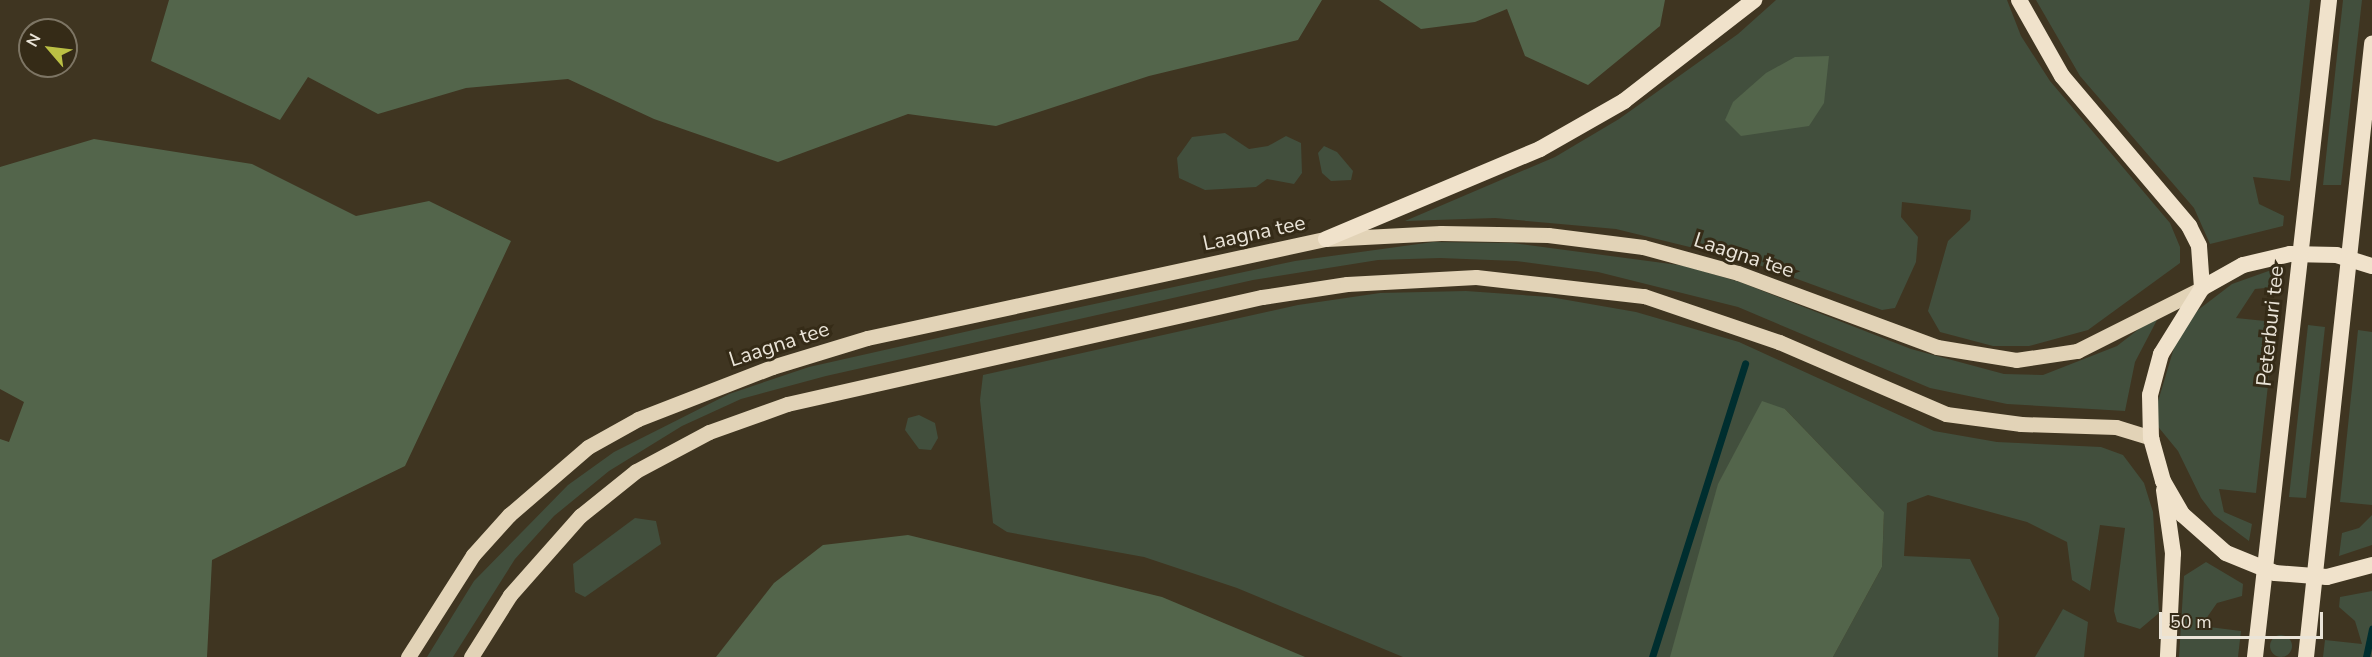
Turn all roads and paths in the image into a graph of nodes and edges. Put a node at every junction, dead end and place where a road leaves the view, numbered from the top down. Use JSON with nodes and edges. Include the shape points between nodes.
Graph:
{"nodes":[{"id":1,"x":1754,"y":0,"type":"edge"},
{"id":2,"x":2019,"y":0,"type":"edge"},
{"id":3,"x":2330,"y":0,"type":"edge"},
{"id":4,"x":2372,"y":44,"type":"edge"},
{"id":5,"x":1326,"y":239,"type":"junction"},
{"id":6,"x":2372,"y":266,"type":"edge"},
{"id":7,"x":2202,"y":288,"type":"junction"},
{"id":8,"x":2151,"y":438,"type":"junction"},
{"id":9,"x":2163,"y":481,"type":"junction"},
{"id":10,"x":2372,"y":565,"type":"edge"},
{"id":11,"x":408,"y":657,"type":"edge"},
{"id":12,"x":471,"y":657,"type":"edge"},
{"id":13,"x":2168,"y":657,"type":"edge"},
{"id":14,"x":2255,"y":657,"type":"edge"},
{"id":15,"x":2306,"y":657,"type":"edge"}],
"edges":[{"from":1,"to":5,"type":"highway","via":[[1624,101],[1540,149]]},
{"from":2,"to":7,"type":"highway","via":[[2062,76],[2189,226],[2199,246]]},
{"from":3,"to":14,"type":"highway","name":"Peterburi tee"},
{"from":4,"to":15,"type":"highway"},
{"from":5,"to":7,"type":"main road","name":"Laagna tee","via":[[1441,233],[1548,235],[1643,248],[1738,273],[1937,347],[2016,360],[2077,351]]},
{"from":5,"to":11,"type":"main road","name":"Laagna tee","via":[[867,338],[762,371],[638,419],[588,447],[509,515],[473,555]]},
{"from":6,"to":7,"type":"highway","via":[[2337,255],[2290,254],[2243,264]]},
{"from":7,"to":8,"type":"highway","via":[[2162,354],[2150,395]]},
{"from":8,"to":9,"type":"highway"},
{"from":8,"to":12,"type":"main road","via":[[2116,427],[2021,424],[1946,414],[1769,338],[1644,296],[1476,277],[1347,284],[1262,297],[787,404],[709,432],[636,471],[580,516],[510,595]]},
{"from":9,"to":10,"type":"highway","via":[[2183,515],[2226,553],[2275,573],[2327,577]]},
{"from":9,"to":13,"type":"highway","via":[[2173,553]]}]}
